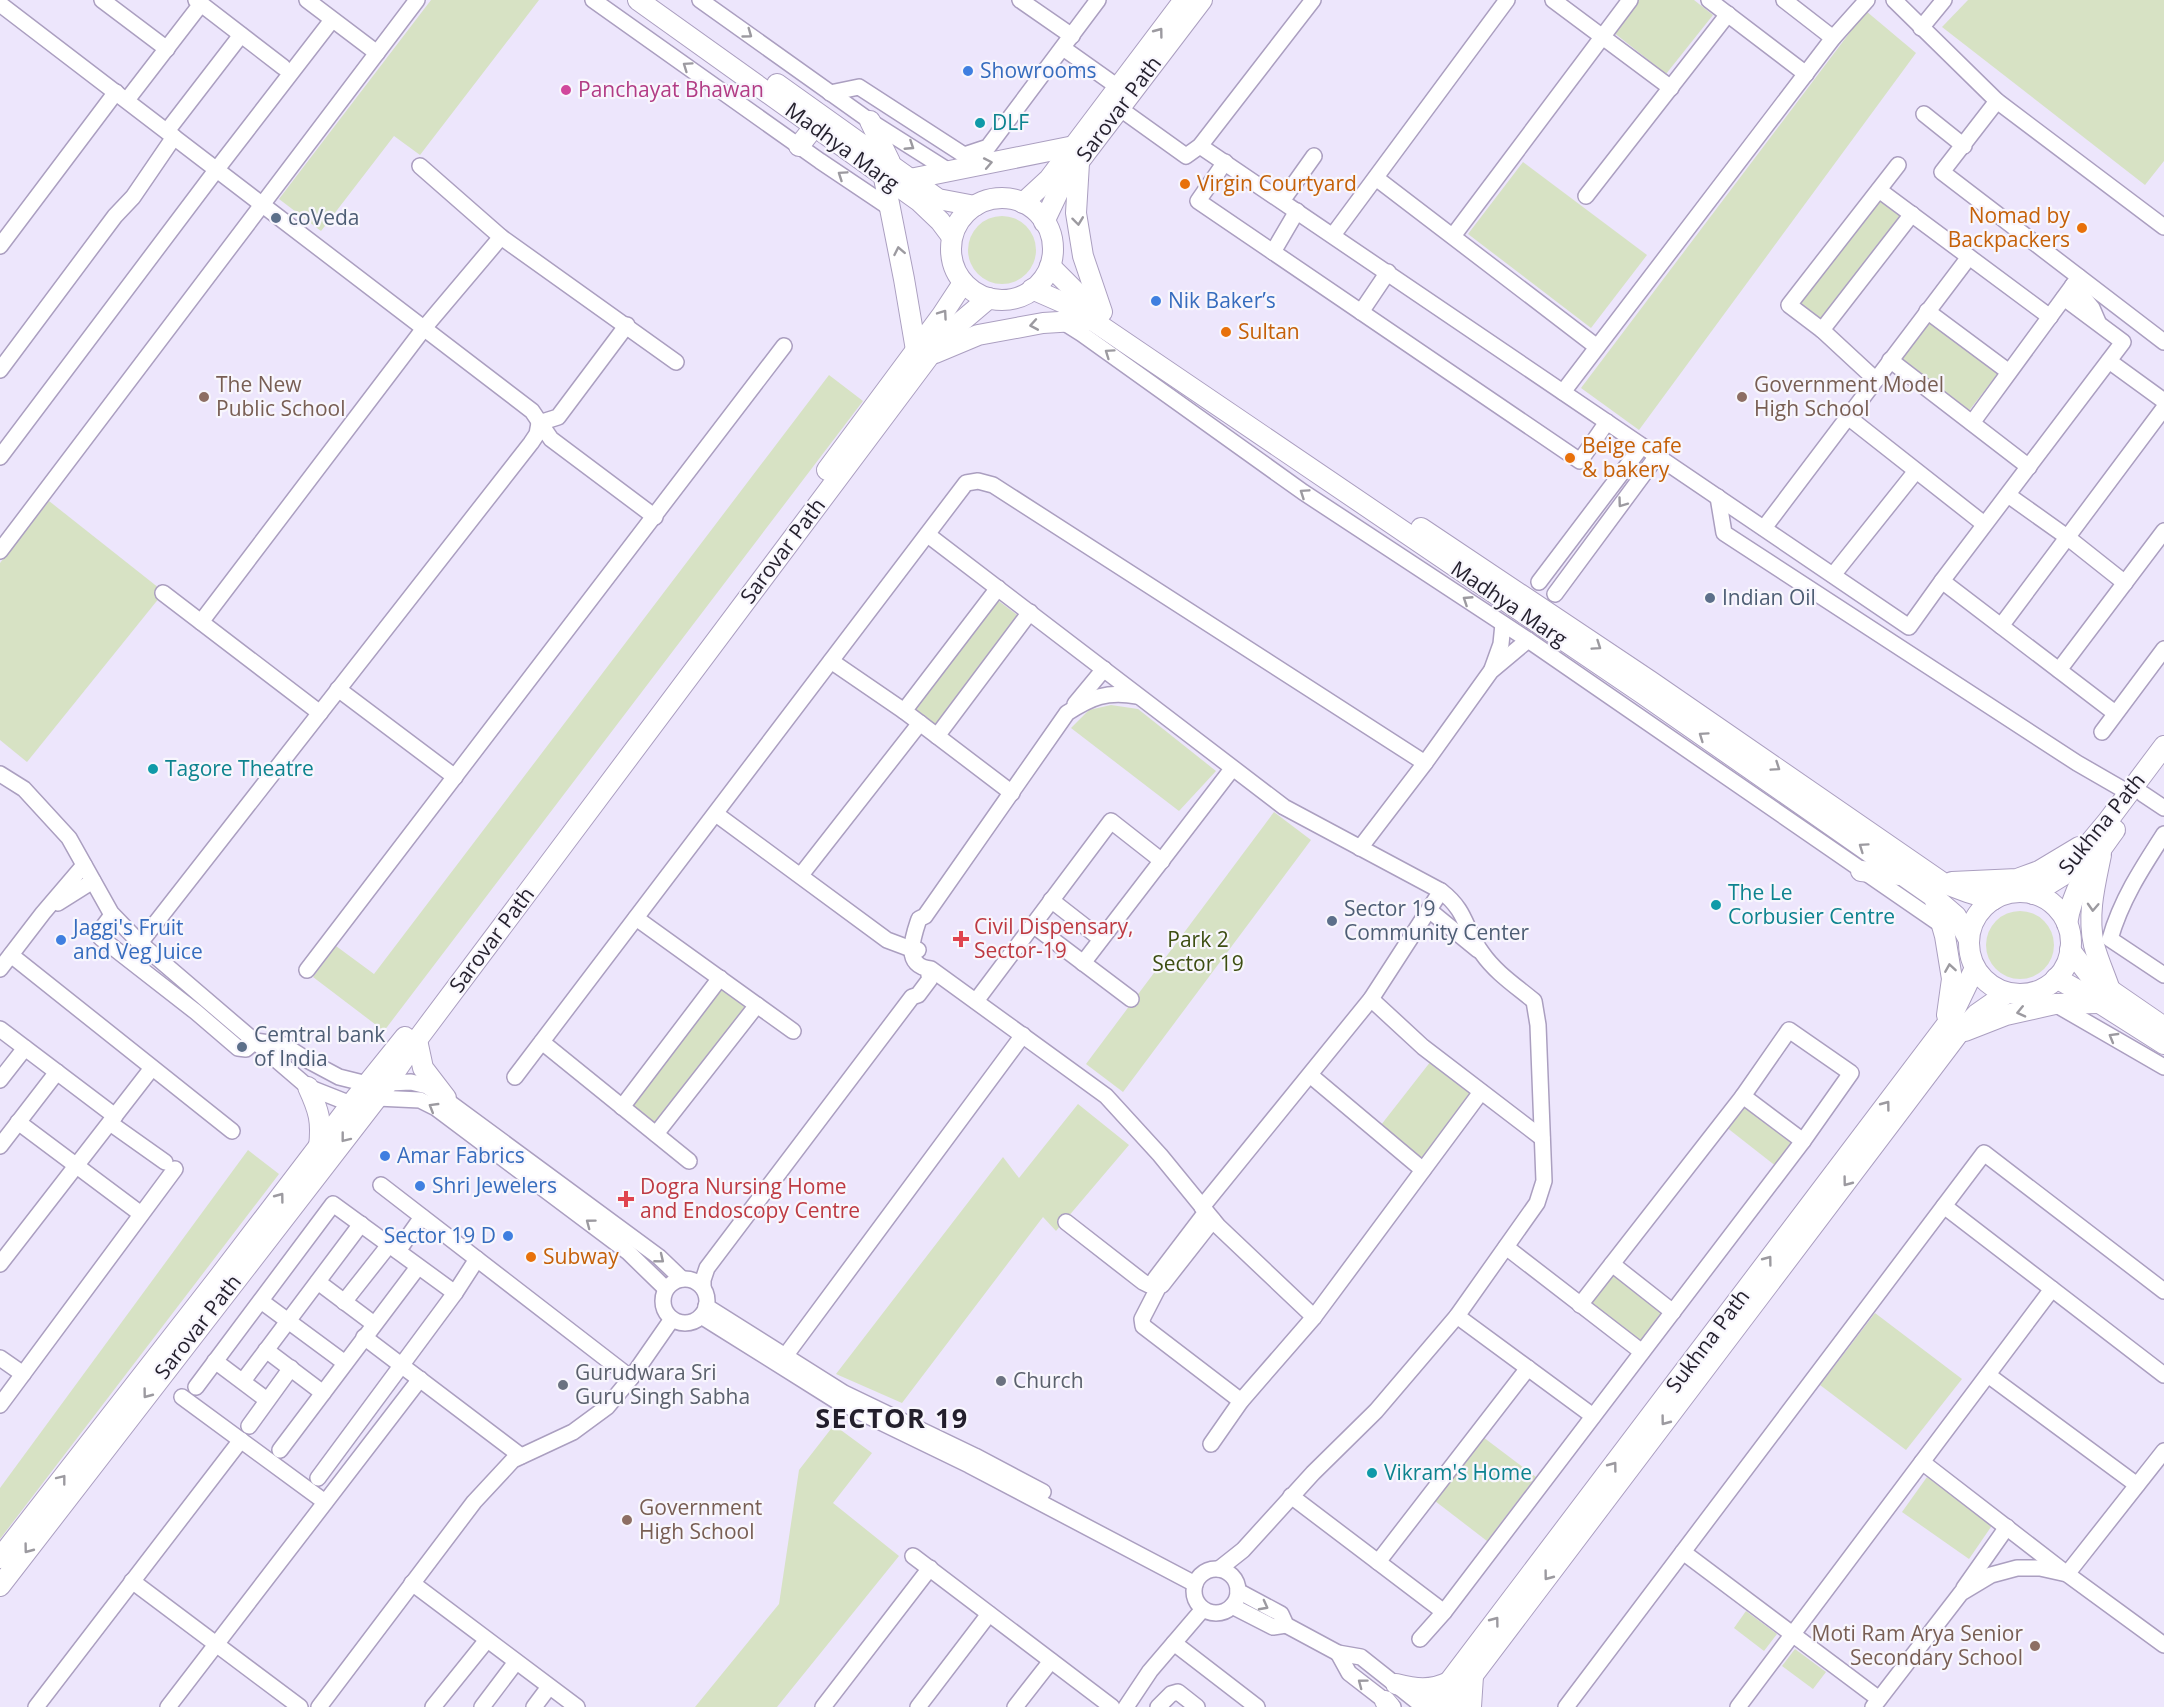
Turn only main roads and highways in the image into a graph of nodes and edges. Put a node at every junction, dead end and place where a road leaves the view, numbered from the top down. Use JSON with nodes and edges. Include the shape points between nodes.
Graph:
{"nodes":[{"id":1,"x":638,"y":0,"type":"edge"},
{"id":2,"x":660,"y":0,"type":"edge"},
{"id":3,"x":1184,"y":0,"type":"edge"},
{"id":4,"x":1202,"y":0,"type":"edge"},
{"id":5,"x":870,"y":121,"type":"road end"},
{"id":6,"x":814,"y":127,"type":"junction"},
{"id":7,"x":799,"y":146,"type":"road end"},
{"id":8,"x":1076,"y":154,"type":"junction"},
{"id":9,"x":888,"y":172,"type":"junction"},
{"id":10,"x":910,"y":179,"type":"junction"},
{"id":11,"x":1023,"y":203,"type":"junction"},
{"id":12,"x":975,"y":206,"type":"junction"},
{"id":13,"x":1044,"y":222,"type":"junction"},
{"id":14,"x":952,"y":237,"type":"junction"},
{"id":15,"x":1050,"y":266,"type":"junction"},
{"id":16,"x":963,"y":283,"type":"junction"},
{"id":17,"x":1032,"y":289,"type":"junction"},
{"id":18,"x":989,"y":298,"type":"junction"},
{"id":19,"x":1097,"y":316,"type":"junction"},
{"id":20,"x":923,"y":353,"type":"junction"},
{"id":21,"x":2164,"y":746,"type":"edge"},
{"id":22,"x":2164,"y":766,"type":"edge"},
{"id":23,"x":2136,"y":793,"type":"junction"},
{"id":24,"x":2098,"y":844,"type":"junction"},
{"id":25,"x":1861,"y":871,"type":"road end"},
{"id":26,"x":1902,"y":875,"type":"junction"},
{"id":27,"x":1939,"y":890,"type":"junction"},
{"id":28,"x":2033,"y":894,"type":"junction"},
{"id":29,"x":1993,"y":900,"type":"junction"},
{"id":30,"x":2067,"y":924,"type":"junction"},
{"id":31,"x":1969,"y":940,"type":"junction"},
{"id":32,"x":2070,"y":950,"type":"junction"},
{"id":33,"x":1975,"y":968,"type":"junction"},
{"id":34,"x":2056,"y":978,"type":"junction"},
{"id":35,"x":2007,"y":993,"type":"junction"},
{"id":36,"x":2104,"y":996,"type":"junction"},
{"id":37,"x":1951,"y":1030,"type":"junction"},
{"id":38,"x":417,"y":1040,"type":"junction"},
{"id":39,"x":2163,"y":1041,"type":"edge"},
{"id":40,"x":309,"y":1087,"type":"road end"},
{"id":41,"x":377,"y":1088,"type":"junction"},
{"id":42,"x":446,"y":1098,"type":"road end"},
{"id":43,"x":319,"y":1147,"type":"junction"},
{"id":44,"x":0,"y":1558,"type":"edge"},
{"id":45,"x":0,"y":1586,"type":"edge"},
{"id":46,"x":1473,"y":1676,"type":"junction"},
{"id":47,"x":1449,"y":1682,"type":"junction"},
{"id":48,"x":1396,"y":1684,"type":"road end"},
{"id":49,"x":1430,"y":1707,"type":"edge"},
{"id":50,"x":1449,"y":1707,"type":"edge"},
{"id":51,"x":1471,"y":1707,"type":"edge"}],
"edges":[{"from":1,"to":6,"type":"main road","name":"Madhya Marg"},
{"from":2,"to":9,"type":"main road","name":"Madhya Marg"},
{"from":8,"to":3,"type":"main road","name":"Sarovar Path","one_way":true,"via":[[1118,87]]},
{"from":4,"to":8,"type":"main road","name":"Sarovar Path"},
{"from":5,"to":9,"type":"main road"},
{"from":6,"to":7,"type":"main road"},
{"from":6,"to":9,"type":"main road","name":"Madhya Marg"},
{"from":10,"to":8,"type":"main road","one_way":true},
{"from":8,"to":11,"type":"main road","name":"Sarovar Path"},
{"from":8,"to":13,"type":"main road","name":"Sarovar Path"},
{"from":8,"to":19,"type":"main road","one_way":true,"via":[[1076,213]]},
{"from":9,"to":10,"type":"main road","name":"Madhya Marg"},
{"from":9,"to":14,"type":"main road","name":"Madhya Marg"},
{"from":20,"to":9,"type":"main road","one_way":true,"via":[[890,208]]},
{"from":10,"to":12,"type":"main road","name":"Madhya Marg","via":[[938,199]]},
{"from":11,"to":12,"type":"main road","via":[[1001,198]]},
{"from":11,"to":13,"type":"main road"},
{"from":12,"to":14,"type":"main road","via":[[956,226]]},
{"from":13,"to":15,"type":"main road","via":[[1052,245]]},
{"from":14,"to":16,"type":"main road","via":[[954,268]]},
{"from":15,"to":17,"type":"main road"},
{"from":15,"to":19,"type":"main road","name":"Madhya Marg"},
{"from":16,"to":18,"type":"main road"},
{"from":20,"to":16,"type":"main road","name":"Sarovar Path","one_way":true},
{"from":17,"to":18,"type":"main road","via":[[1013,299]]},
{"from":17,"to":19,"type":"main road","name":"Madhya Marg"},
{"from":18,"to":20,"type":"main road","name":"Sarovar Path"},
{"from":19,"to":20,"type":"main road","one_way":true,"via":[[978,335]]},
{"from":26,"to":19,"type":"main road","name":"Madhya Marg","one_way":true},
{"from":19,"to":27,"type":"main road","name":"Madhya Marg","one_way":true,"via":[[1650,681]]},
{"from":20,"to":38,"type":"main road","name":"Sarovar Path"},
{"from":20,"to":41,"type":"main road","name":"Sarovar Path","via":[[406,1035]]},
{"from":21,"to":23,"type":"main road","name":"Sukhna Path"},
{"from":22,"to":23,"type":"main road","name":"Sukhna Path"},
{"from":23,"to":24,"type":"main road","name":"Sukhna Path"},
{"from":24,"to":27,"type":"main road","via":[[2023,877]]},
{"from":24,"to":28,"type":"main road","name":"Sukhna Path","via":[[2062,876]]},
{"from":24,"to":30,"type":"main road","name":"Sukhna Path","via":[[2070,903]]},
{"from":24,"to":36,"type":"main road","one_way":true,"via":[[2091,906]]},
{"from":25,"to":26,"type":"main road"},
{"from":26,"to":27,"type":"main road","name":"Madhya Marg"},
{"from":27,"to":29,"type":"main road","name":"Madhya Marg","via":[[1967,892]]},
{"from":27,"to":31,"type":"main road","name":"Madhya Marg"},
{"from":37,"to":27,"type":"main road","one_way":true,"via":[[1952,979]]},
{"from":28,"to":29,"type":"main road","via":[[2010,893]]},
{"from":28,"to":30,"type":"main road","via":[[2055,907]]},
{"from":29,"to":31,"type":"main road","via":[[1974,920]]},
{"from":30,"to":32,"type":"main road"},
{"from":31,"to":33,"type":"main road"},
{"from":32,"to":34,"type":"main road"},
{"from":32,"to":36,"type":"main road"},
{"from":33,"to":35,"type":"main road","via":[[1981,977]]},
{"from":33,"to":37,"type":"main road","name":"Sukhna Path"},
{"from":34,"to":35,"type":"main road","via":[[2031,993]]},
{"from":34,"to":36,"type":"main road"},
{"from":35,"to":37,"type":"main road","name":"Sukhna Path"},
{"from":36,"to":37,"type":"main road","one_way":true},
{"from":36,"to":39,"type":"main road"},
{"from":37,"to":46,"type":"main road","name":"Sukhna Path","one_way":true},
{"from":47,"to":37,"type":"main road","name":"Sukhna Path","one_way":true},
{"from":38,"to":41,"type":"main road","name":"Sarovar Path"},
{"from":38,"to":42,"type":"main road","via":[[423,1068]]},
{"from":40,"to":43,"type":"main road","via":[[321,1126]]},
{"from":41,"to":43,"type":"main road","name":"Sarovar Path","via":[[351,1104]]},
{"from":41,"to":45,"type":"main road","name":"Sarovar Path","one_way":true},
{"from":44,"to":43,"type":"main road","name":"Sarovar Path","one_way":true},
{"from":46,"to":50,"type":"main road","name":"Sukhna Path"},
{"from":46,"to":51,"type":"main road"},
{"from":47,"to":48,"type":"main road","via":[[1432,1689]]},
{"from":47,"to":49,"type":"main road","name":"Sukhna Path"}]}
